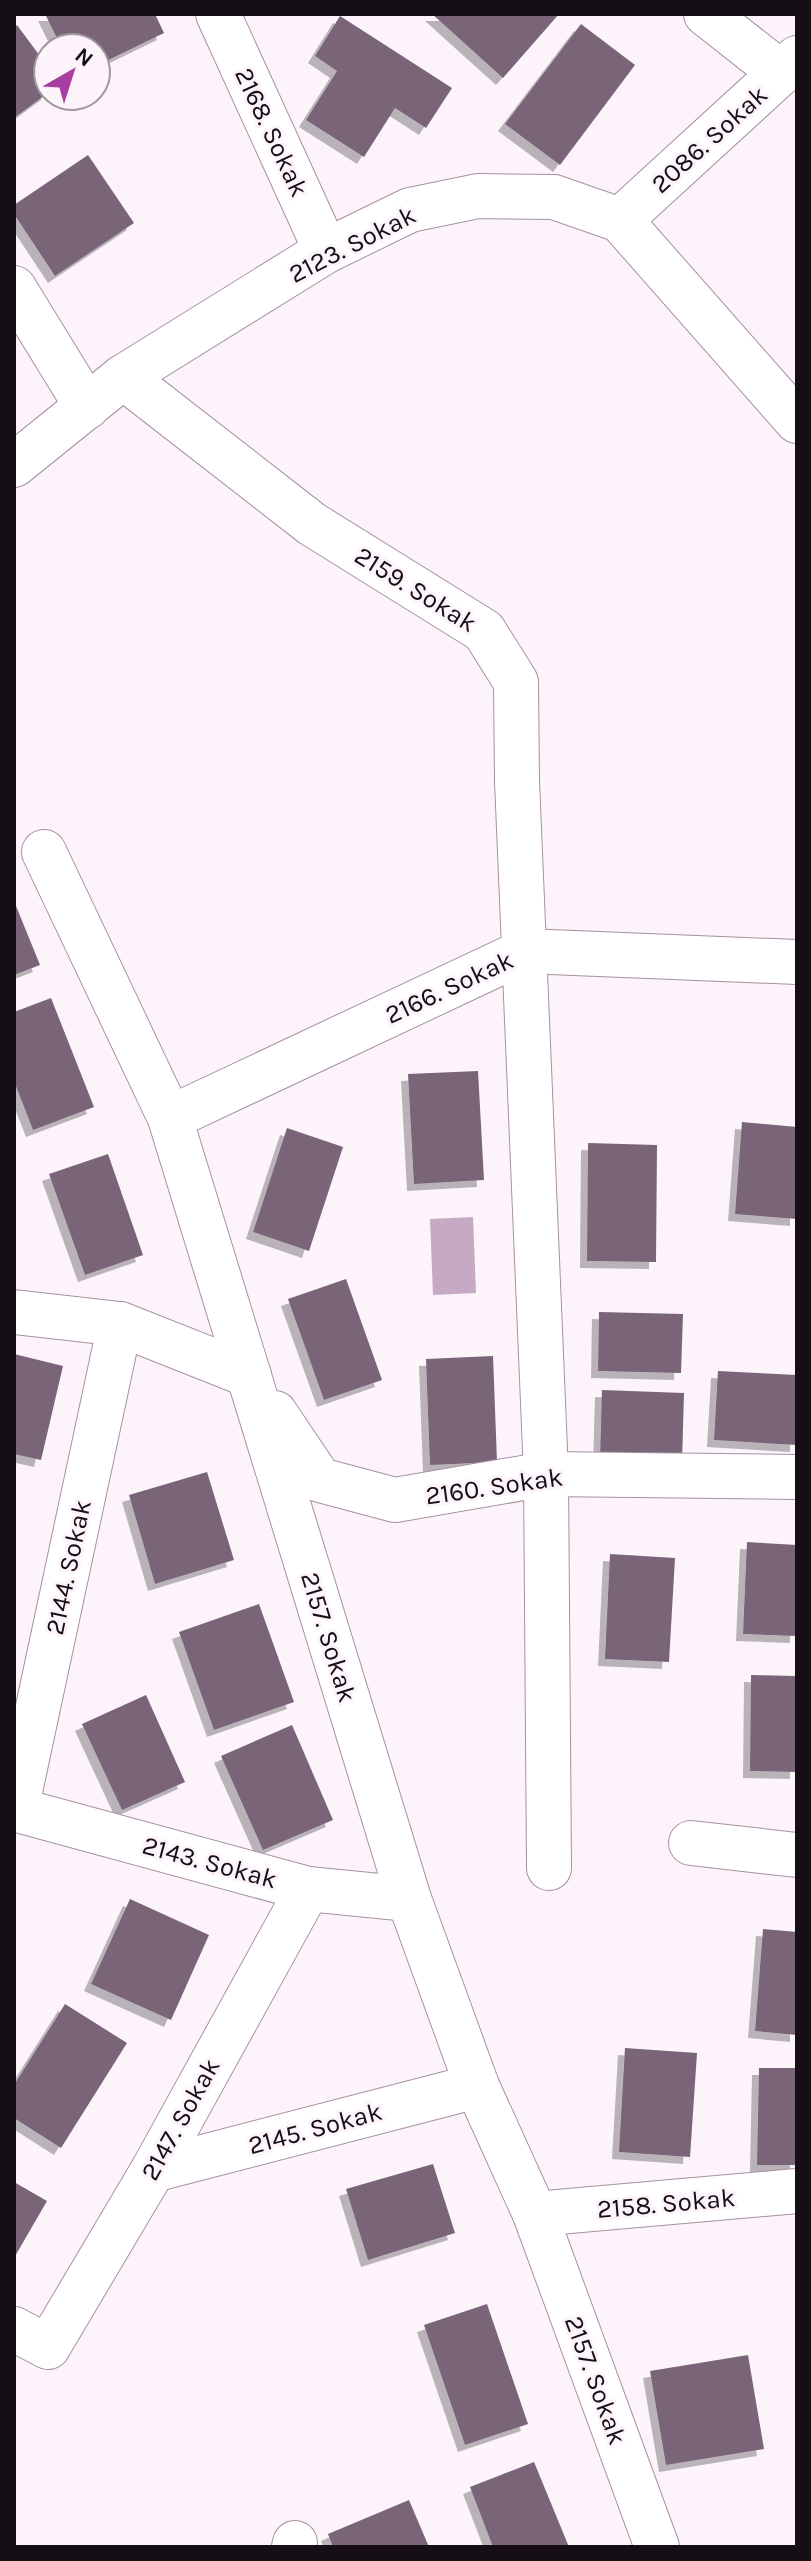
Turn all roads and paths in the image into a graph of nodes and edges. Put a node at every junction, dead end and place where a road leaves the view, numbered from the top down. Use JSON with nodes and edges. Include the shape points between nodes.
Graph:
{"nodes":[{"id":1,"x":218,"y":14,"type":"edge"},
{"id":2,"x":706,"y":14,"type":"edge"},
{"id":3,"x":789,"y":65,"type":"edge"},
{"id":4,"x":620,"y":220,"type":"junction"},
{"id":5,"x":326,"y":251,"type":"junction"},
{"id":6,"x":14,"y":288,"type":"edge"},
{"id":7,"x":123,"y":377,"type":"junction"},
{"id":8,"x":87,"y":407,"type":"junction"},
{"id":9,"x":797,"y":421,"type":"edge"},
{"id":10,"x":14,"y":465,"type":"edge"},
{"id":11,"x":44,"y":852,"type":"dead end"},
{"id":12,"x":525,"y":951,"type":"junction"},
{"id":13,"x":797,"y":962,"type":"edge"},
{"id":14,"x":170,"y":1118,"type":"junction"},
{"id":15,"x":14,"y":1312,"type":"edge"},
{"id":16,"x":120,"y":1324,"type":"junction"},
{"id":17,"x":249,"y":1375,"type":"junction"},
{"id":18,"x":546,"y":1474,"type":"junction"},
{"id":19,"x":797,"y":1477,"type":"edge"},
{"id":20,"x":15,"y":1809,"type":"edge"},
{"id":21,"x":691,"y":1843,"type":"dead end"},
{"id":22,"x":797,"y":1855,"type":"edge"},
{"id":23,"x":549,"y":1868,"type":"dead end"},
{"id":24,"x":308,"y":1889,"type":"junction"},
{"id":25,"x":409,"y":1899,"type":"junction"},
{"id":26,"x":477,"y":2086,"type":"junction"},
{"id":27,"x":153,"y":2170,"type":"junction"},
{"id":28,"x":797,"y":2191,"type":"edge"},
{"id":29,"x":535,"y":2214,"type":"junction"},
{"id":30,"x":31,"y":2338,"type":"edge"},
{"id":31,"x":657,"y":2547,"type":"edge"}],
"edges":[{"from":1,"to":5,"type":"street","name":"2168. Sokak"},
{"from":2,"to":3,"type":"street"},
{"from":3,"to":4,"type":"street","name":"2086. Sokak"},
{"from":4,"to":5,"type":"street","name":"2123. Sokak","via":[[554,197],[478,196],[410,210]]},
{"from":4,"to":9,"type":"street","name":"2123. Sokak"},
{"from":5,"to":7,"type":"street","name":"2123. Sokak"},
{"from":6,"to":8,"type":"street"},
{"from":7,"to":8,"type":"street","name":"2123. Sokak"},
{"from":7,"to":12,"type":"street","name":"2159. Sokak","via":[[312,524],[484,631],[516,682]]},
{"from":8,"to":10,"type":"street","name":"2123. Sokak"},
{"from":11,"to":14,"type":"street","name":"2157. Sokak"},
{"from":12,"to":13,"type":"street","name":"2166. Sokak"},
{"from":12,"to":14,"type":"street","name":"2166. Sokak"},
{"from":12,"to":18,"type":"street","name":"2159. Sokak"},
{"from":14,"to":17,"type":"street","name":"2157. Sokak"},
{"from":15,"to":16,"type":"street"},
{"from":16,"to":17,"type":"street"},
{"from":16,"to":20,"type":"street","name":"2144. Sokak"},
{"from":17,"to":18,"type":"street","name":"2160. Sokak","via":[[320,1480],[395,1500]]},
{"from":17,"to":25,"type":"street","name":"2157. Sokak"},
{"from":18,"to":19,"type":"street","name":"2160. Sokak"},
{"from":18,"to":23,"type":"street","name":"2159. Sokak"},
{"from":20,"to":24,"type":"street","name":"2143. Sokak"},
{"from":21,"to":22,"type":"street"},
{"from":24,"to":25,"type":"street","name":"2143. Sokak"},
{"from":24,"to":27,"type":"street","name":"2147. Sokak"},
{"from":25,"to":26,"type":"street","name":"2157. Sokak"},
{"from":26,"to":27,"type":"street","name":"2145. Sokak"},
{"from":26,"to":29,"type":"street","name":"2157. Sokak"},
{"from":27,"to":30,"type":"street","name":"2147. Sokak"},
{"from":28,"to":29,"type":"street","name":"2158. Sokak"},
{"from":29,"to":31,"type":"street","name":"2157. Sokak"}]}
